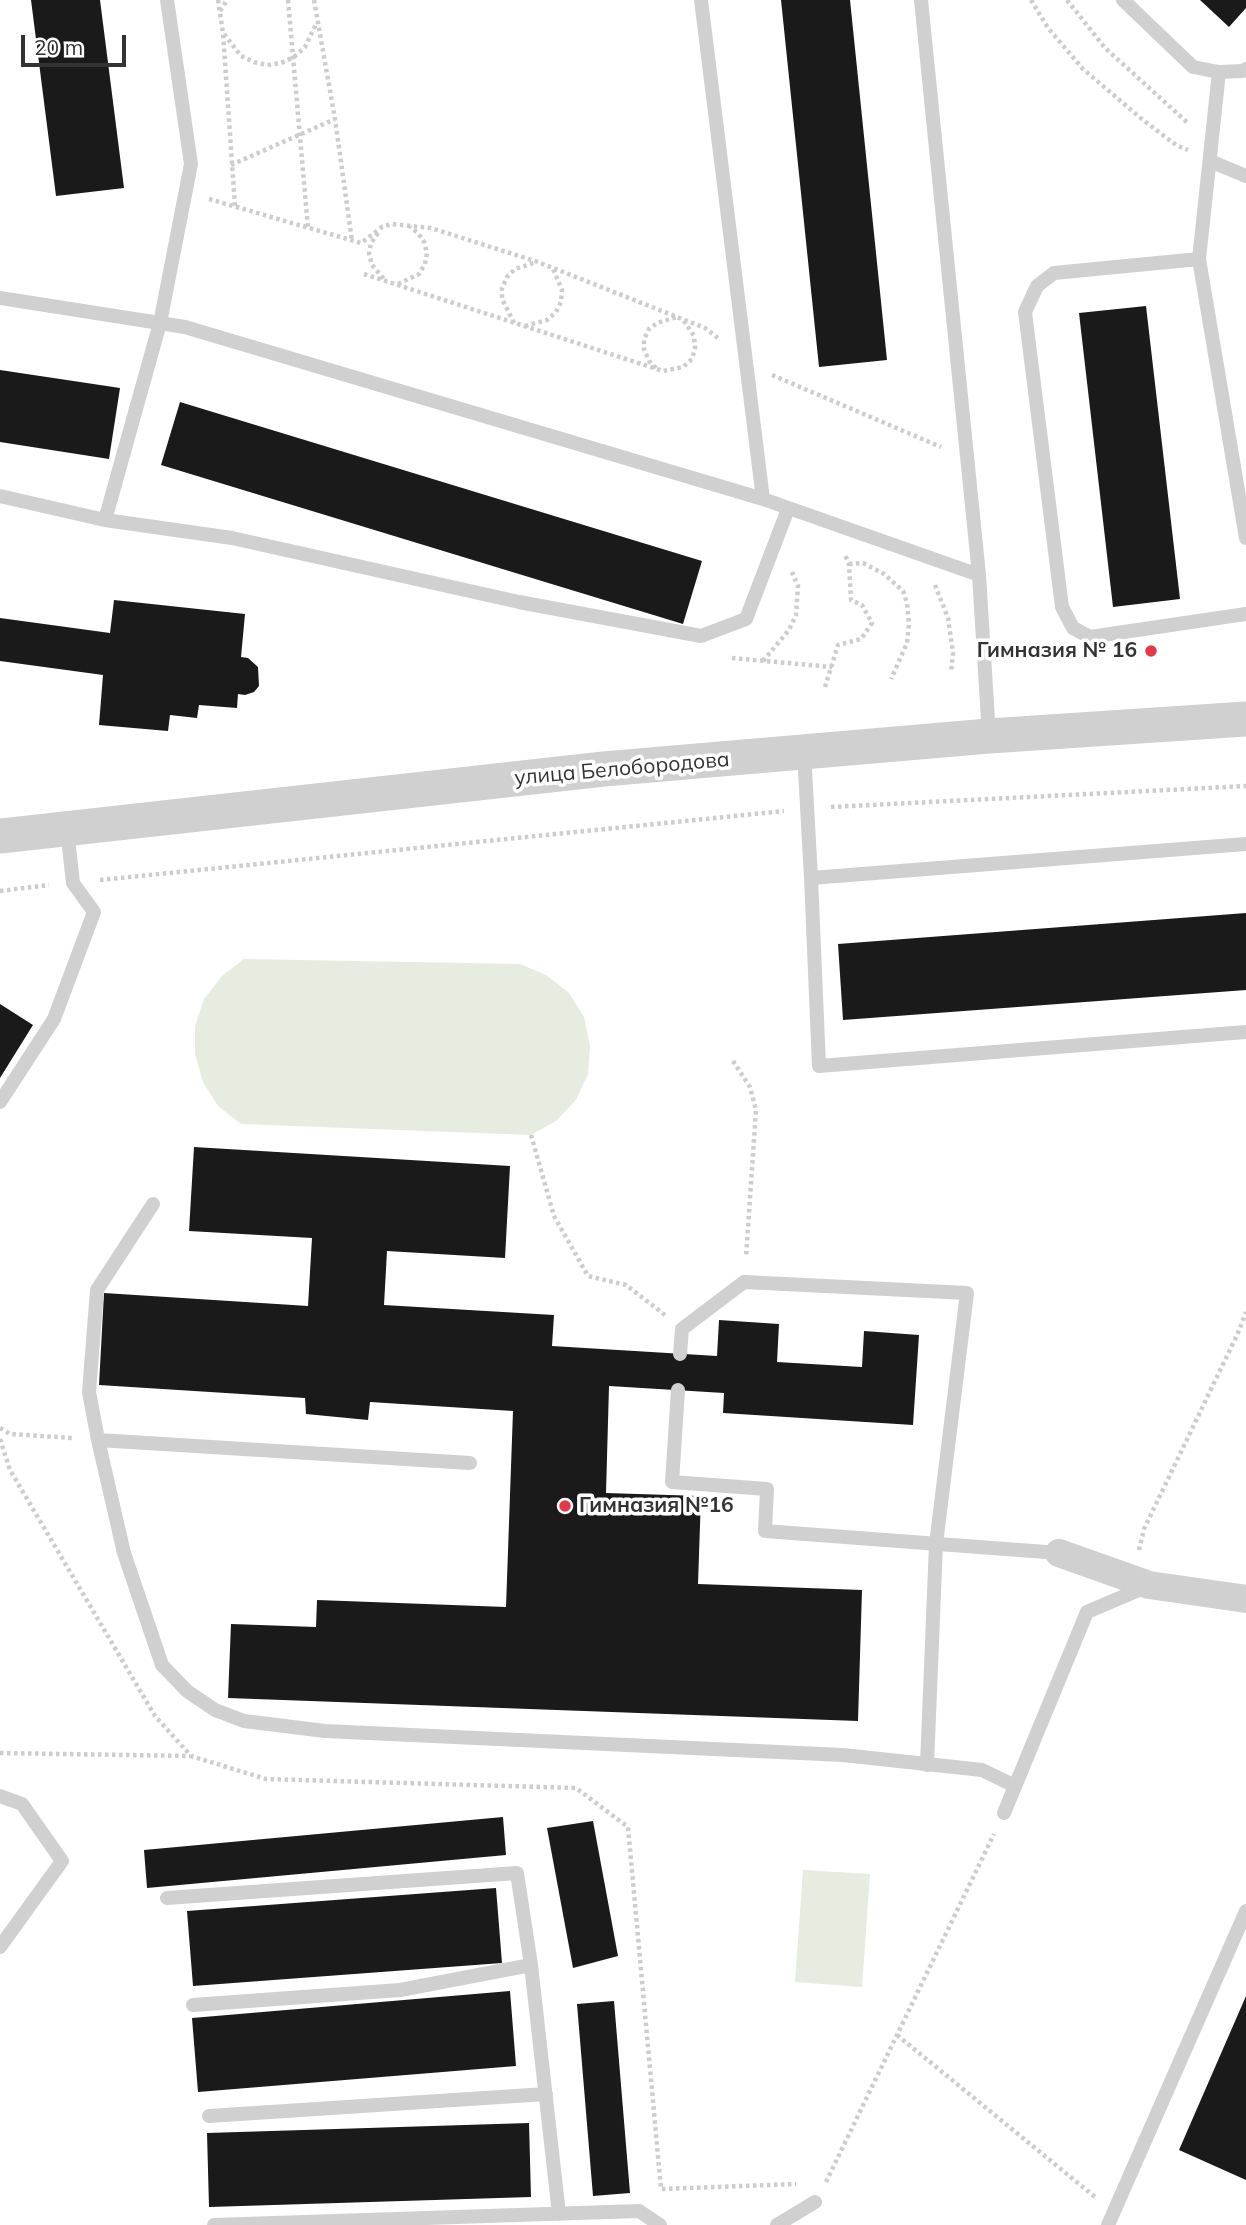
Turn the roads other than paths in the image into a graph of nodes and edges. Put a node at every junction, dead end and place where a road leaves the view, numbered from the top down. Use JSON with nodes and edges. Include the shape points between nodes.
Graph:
{"nodes":[{"id":1,"x":167,"y":0,"type":"edge"},
{"id":2,"x":701,"y":0,"type":"edge"},
{"id":3,"x":921,"y":0,"type":"edge"},
{"id":4,"x":1124,"y":0,"type":"edge"},
{"id":5,"x":1246,"y":69,"type":"edge"},
{"id":6,"x":1219,"y":72,"type":"junction"},
{"id":7,"x":1210,"y":161,"type":"junction"},
{"id":8,"x":1246,"y":176,"type":"edge"},
{"id":9,"x":1199,"y":259,"type":"junction"},
{"id":10,"x":0,"y":298,"type":"edge"},
{"id":11,"x":160,"y":323,"type":"junction"},
{"id":12,"x":0,"y":496,"type":"edge"},
{"id":13,"x":763,"y":499,"type":"junction"},
{"id":14,"x":788,"y":509,"type":"junction"},
{"id":15,"x":106,"y":520,"type":"junction"},
{"id":16,"x":1246,"y":538,"type":"edge"},
{"id":17,"x":979,"y":575,"type":"junction"},
{"id":18,"x":1246,"y":614,"type":"edge"},
{"id":19,"x":1246,"y":719,"type":"edge"},
{"id":20,"x":989,"y":736,"type":"junction"},
{"id":21,"x":804,"y":752,"type":"junction"},
{"id":22,"x":67,"y":829,"type":"junction"},
{"id":23,"x":0,"y":836,"type":"edge"},
{"id":24,"x":1246,"y":844,"type":"edge"},
{"id":25,"x":811,"y":878,"type":"junction"},
{"id":26,"x":1246,"y":1032,"type":"edge"},
{"id":27,"x":0,"y":1102,"type":"edge"},
{"id":28,"x":153,"y":1204,"type":"dead end"},
{"id":29,"x":680,"y":1354,"type":"dead end"},
{"id":30,"x":678,"y":1390,"type":"dead end"},
{"id":31,"x":97,"y":1440,"type":"junction"},
{"id":32,"x":470,"y":1463,"type":"dead end"},
{"id":33,"x":936,"y":1544,"type":"junction"},
{"id":34,"x":1059,"y":1553,"type":"joint"},
{"id":35,"x":1141,"y":1582,"type":"junction"},
{"id":36,"x":1246,"y":1599,"type":"edge"},
{"id":37,"x":927,"y":1765,"type":"junction"},
{"id":38,"x":1016,"y":1786,"type":"junction"},
{"id":39,"x":0,"y":1797,"type":"edge"},
{"id":40,"x":1004,"y":1814,"type":"dead end"},
{"id":41,"x":167,"y":1898,"type":"dead end"},
{"id":42,"x":1246,"y":1911,"type":"edge"},
{"id":43,"x":0,"y":1947,"type":"edge"},
{"id":44,"x":531,"y":1965,"type":"junction"},
{"id":45,"x":192,"y":2005,"type":"dead end"},
{"id":46,"x":546,"y":2094,"type":"junction"},
{"id":47,"x":209,"y":2116,"type":"dead end"},
{"id":48,"x":815,"y":2202,"type":"dead end"},
{"id":49,"x":559,"y":2214,"type":"junction"},
{"id":50,"x":1111,"y":2219,"type":"edge"},
{"id":51,"x":214,"y":2225,"type":"edge"},
{"id":52,"x":660,"y":2225,"type":"edge"},
{"id":53,"x":777,"y":2225,"type":"edge"}],
"edges":[{"from":1,"to":11,"type":"lane","via":[[191,164]]},
{"from":2,"to":13,"type":"lane"},
{"from":3,"to":17,"type":"lane"},
{"from":4,"to":6,"type":"lane","via":[[1193,67]]},
{"from":5,"to":6,"type":"lane"},
{"from":6,"to":7,"type":"lane"},
{"from":7,"to":8,"type":"lane"},
{"from":7,"to":9,"type":"lane"},
{"from":9,"to":16,"type":"lane"},
{"from":9,"to":18,"type":"lane","via":[[1054,273],[1037,286],[1025,312],[1062,607],[1073,628],[1090,637]]},
{"from":10,"to":11,"type":"lane"},
{"from":11,"to":13,"type":"lane"},
{"from":11,"to":15,"type":"lane"},
{"from":12,"to":15,"type":"lane"},
{"from":13,"to":14,"type":"lane"},
{"from":14,"to":15,"type":"lane","via":[[746,619],[701,636],[519,602],[232,538]]},
{"from":14,"to":17,"type":"lane"},
{"from":17,"to":20,"type":"lane"},
{"from":19,"to":20,"type":"street","name":"улица Белобородова"},
{"from":20,"to":21,"type":"street","name":"улица Белобородова"},
{"from":21,"to":22,"type":"street","name":"улица Белобородова","via":[[604,769]]},
{"from":21,"to":25,"type":"lane"},
{"from":22,"to":23,"type":"street","name":"улица Белобородова"},
{"from":22,"to":27,"type":"lane","via":[[73,883],[94,912],[54,1019]]},
{"from":24,"to":25,"type":"lane"},
{"from":25,"to":26,"type":"lane","via":[[819,1066]]},
{"from":28,"to":31,"type":"lane","via":[[97,1290],[89,1392]]},
{"from":29,"to":33,"type":"lane","via":[[682,1329],[744,1282],[967,1293]]},
{"from":30,"to":33,"type":"lane","via":[[672,1482],[767,1489],[765,1531]]},
{"from":31,"to":32,"type":"lane"},
{"from":31,"to":37,"type":"lane","via":[[124,1553],[163,1665],[187,1691],[215,1710],[244,1721],[325,1731],[843,1755]]},
{"from":33,"to":34,"type":"lane"},
{"from":33,"to":37,"type":"lane"},
{"from":34,"to":35,"type":"street"},
{"from":35,"to":36,"type":"street"},
{"from":35,"to":38,"type":"lane","via":[[1087,1612]]},
{"from":37,"to":38,"type":"lane","via":[[982,1770]]},
{"from":38,"to":40,"type":"lane"},
{"from":39,"to":43,"type":"lane","via":[[22,1804],[62,1861]]},
{"from":41,"to":44,"type":"lane","via":[[517,1873]]},
{"from":42,"to":50,"type":"lane"},
{"from":44,"to":45,"type":"lane","via":[[400,1990]]},
{"from":44,"to":46,"type":"lane"},
{"from":46,"to":47,"type":"lane"},
{"from":46,"to":49,"type":"lane"},
{"from":48,"to":53,"type":"lane"},
{"from":49,"to":51,"type":"lane"},
{"from":49,"to":52,"type":"lane","via":[[639,2211]]}]}
